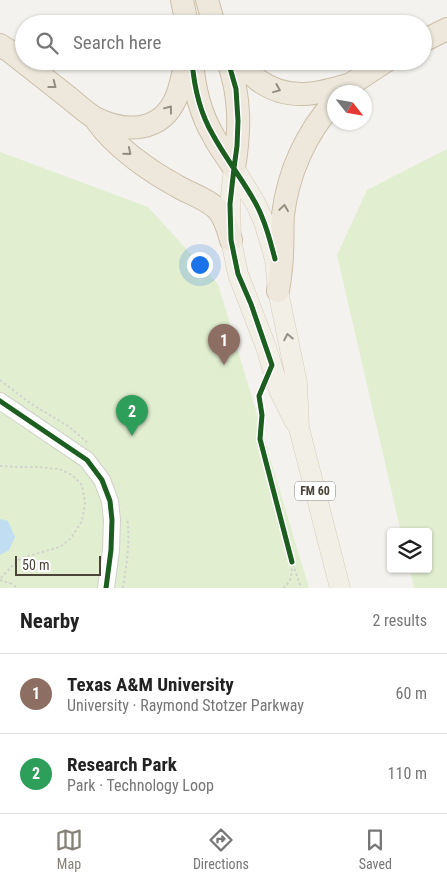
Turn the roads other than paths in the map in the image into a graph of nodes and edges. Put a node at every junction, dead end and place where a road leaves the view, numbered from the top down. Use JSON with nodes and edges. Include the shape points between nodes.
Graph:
{"nodes":[{"id":1,"x":447,"y":29,"type":"edge"},
{"id":2,"x":432,"y":36,"type":"edge"},
{"id":3,"x":0,"y":45,"type":"edge"},
{"id":4,"x":15,"y":55,"type":"edge"},
{"id":5,"x":34,"y":70,"type":"edge"},
{"id":6,"x":184,"y":70,"type":"edge"},
{"id":7,"x":193,"y":70,"type":"edge"},
{"id":8,"x":231,"y":70,"type":"edge"},
{"id":9,"x":247,"y":70,"type":"edge"},
{"id":10,"x":373,"y":70,"type":"edge"},
{"id":11,"x":351,"y":85,"type":"edge"},
{"id":12,"x":327,"y":91,"type":"edge"},
{"id":13,"x":327,"y":111,"type":"edge"},
{"id":14,"x":94,"y":117,"type":"junction"},
{"id":15,"x":234,"y":168,"type":"junction"},
{"id":16,"x":231,"y":240,"type":"junction"},
{"id":17,"x":278,"y":291,"type":"junction"},
{"id":18,"x":0,"y":401,"type":"edge"},
{"id":19,"x":299,"y":428,"type":"junction"},
{"id":20,"x":106,"y":588,"type":"edge"},
{"id":21,"x":340,"y":588,"type":"edge"}],
"edges":[{"from":1,"to":2,"type":"highway"},
{"from":3,"to":4,"type":"highway","one_way":true},
{"from":5,"to":14,"type":"highway","one_way":true},
{"from":14,"to":6,"type":"highway","one_way":true,"via":[[118,127],[146,127],[156,123],[171,108]]},
{"from":7,"to":15,"type":"highway","number":"FM 60","via":[[203,115]]},
{"from":8,"to":15,"type":"highway","number":"FM 60","via":[[238,105]]},
{"from":9,"to":12,"type":"highway","one_way":true,"via":[[279,91],[303,95]]},
{"from":10,"to":11,"type":"highway"},
{"from":17,"to":13,"type":"highway","one_way":true,"via":[[283,217],[290,180],[308,137]]},
{"from":14,"to":16,"type":"highway","one_way":true,"via":[[103,130],[138,161],[218,210],[227,224]]},
{"from":15,"to":16,"type":"main road","number":"FM 60"},
{"from":15,"to":17,"type":"main road","number":"FM 60","via":[[264,222],[275,259]]},
{"from":16,"to":19,"type":"main road","number":"FM 60","via":[[238,274],[279,390]]},
{"from":19,"to":17,"type":"main road","number":"FM 60","one_way":true,"via":[[297,383]]},
{"from":18,"to":20,"type":"street","via":[[87,460],[102,480],[110,501],[112,520]]},
{"from":19,"to":21,"type":"main road","number":"FM 60"}]}
